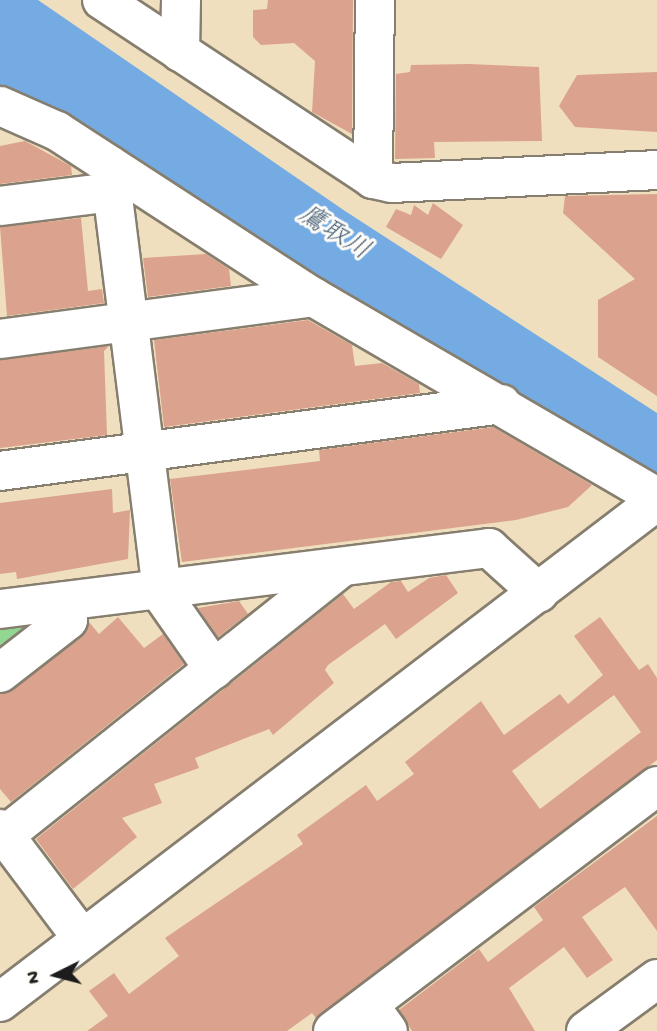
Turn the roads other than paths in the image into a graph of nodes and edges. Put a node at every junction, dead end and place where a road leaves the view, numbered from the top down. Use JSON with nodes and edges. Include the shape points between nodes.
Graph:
{"nodes":[{"id":1,"x":102,"y":0,"type":"edge"},
{"id":2,"x":181,"y":0,"type":"edge"},
{"id":3,"x":375,"y":0,"type":"edge"},
{"id":4,"x":180,"y":52,"type":"junction"},
{"id":5,"x":0,"y":106,"type":"edge"},
{"id":6,"x":657,"y":170,"type":"edge"},
{"id":7,"x":111,"y":178,"type":"junction"},
{"id":8,"x":373,"y":178,"type":"junction"},
{"id":9,"x":0,"y":206,"type":"edge"},
{"id":10,"x":313,"y":297,"type":"junction"},
{"id":11,"x":129,"y":321,"type":"junction"},
{"id":12,"x":0,"y":339,"type":"edge"},
{"id":13,"x":502,"y":404,"type":"junction"},
{"id":14,"x":145,"y":454,"type":"junction"},
{"id":15,"x":0,"y":471,"type":"edge"},
{"id":16,"x":657,"y":499,"type":"edge"},
{"id":17,"x":339,"y":569,"type":"junction"},
{"id":18,"x":160,"y":589,"type":"junction"},
{"id":19,"x":539,"y":593,"type":"junction"},
{"id":20,"x":64,"y":601,"type":"junction"},
{"id":21,"x":0,"y":609,"type":"edge"},
{"id":22,"x":214,"y":669,"type":"junction"},
{"id":23,"x":0,"y":673,"type":"edge"},
{"id":24,"x":657,"y":786,"type":"edge"},
{"id":25,"x":2,"y":835,"type":"edge"},
{"id":26,"x":81,"y":937,"type":"junction"},
{"id":27,"x":657,"y":979,"type":"edge"},
{"id":28,"x":0,"y":1002,"type":"edge"},
{"id":29,"x":378,"y":1018,"type":"edge"},
{"id":30,"x":334,"y":1031,"type":"edge"},
{"id":31,"x":586,"y":1031,"type":"edge"}],
"edges":[{"from":1,"to":4,"type":"street"},
{"from":2,"to":4,"type":"street"},
{"from":3,"to":8,"type":"street"},
{"from":4,"to":8,"type":"street"},
{"from":5,"to":7,"type":"street","via":[[57,131]]},
{"from":6,"to":8,"type":"street","via":[[393,183]]},
{"from":7,"to":9,"type":"street"},
{"from":7,"to":10,"type":"street"},
{"from":7,"to":11,"type":"street"},
{"from":10,"to":11,"type":"street"},
{"from":10,"to":13,"type":"street"},
{"from":11,"to":12,"type":"street"},
{"from":11,"to":14,"type":"street"},
{"from":13,"to":14,"type":"street"},
{"from":13,"to":16,"type":"street"},
{"from":14,"to":15,"type":"street"},
{"from":14,"to":18,"type":"street"},
{"from":16,"to":19,"type":"street"},
{"from":17,"to":18,"type":"street"},
{"from":17,"to":19,"type":"street","via":[[489,548]]},
{"from":17,"to":22,"type":"street"},
{"from":18,"to":20,"type":"street"},
{"from":18,"to":22,"type":"street"},
{"from":19,"to":26,"type":"street"},
{"from":20,"to":21,"type":"street"},
{"from":20,"to":23,"type":"street","via":[[68,620]]},
{"from":22,"to":25,"type":"street"},
{"from":24,"to":29,"type":"street"},
{"from":25,"to":26,"type":"street"},
{"from":26,"to":28,"type":"street"},
{"from":27,"to":31,"type":"street"},
{"from":29,"to":30,"type":"street"}]}
